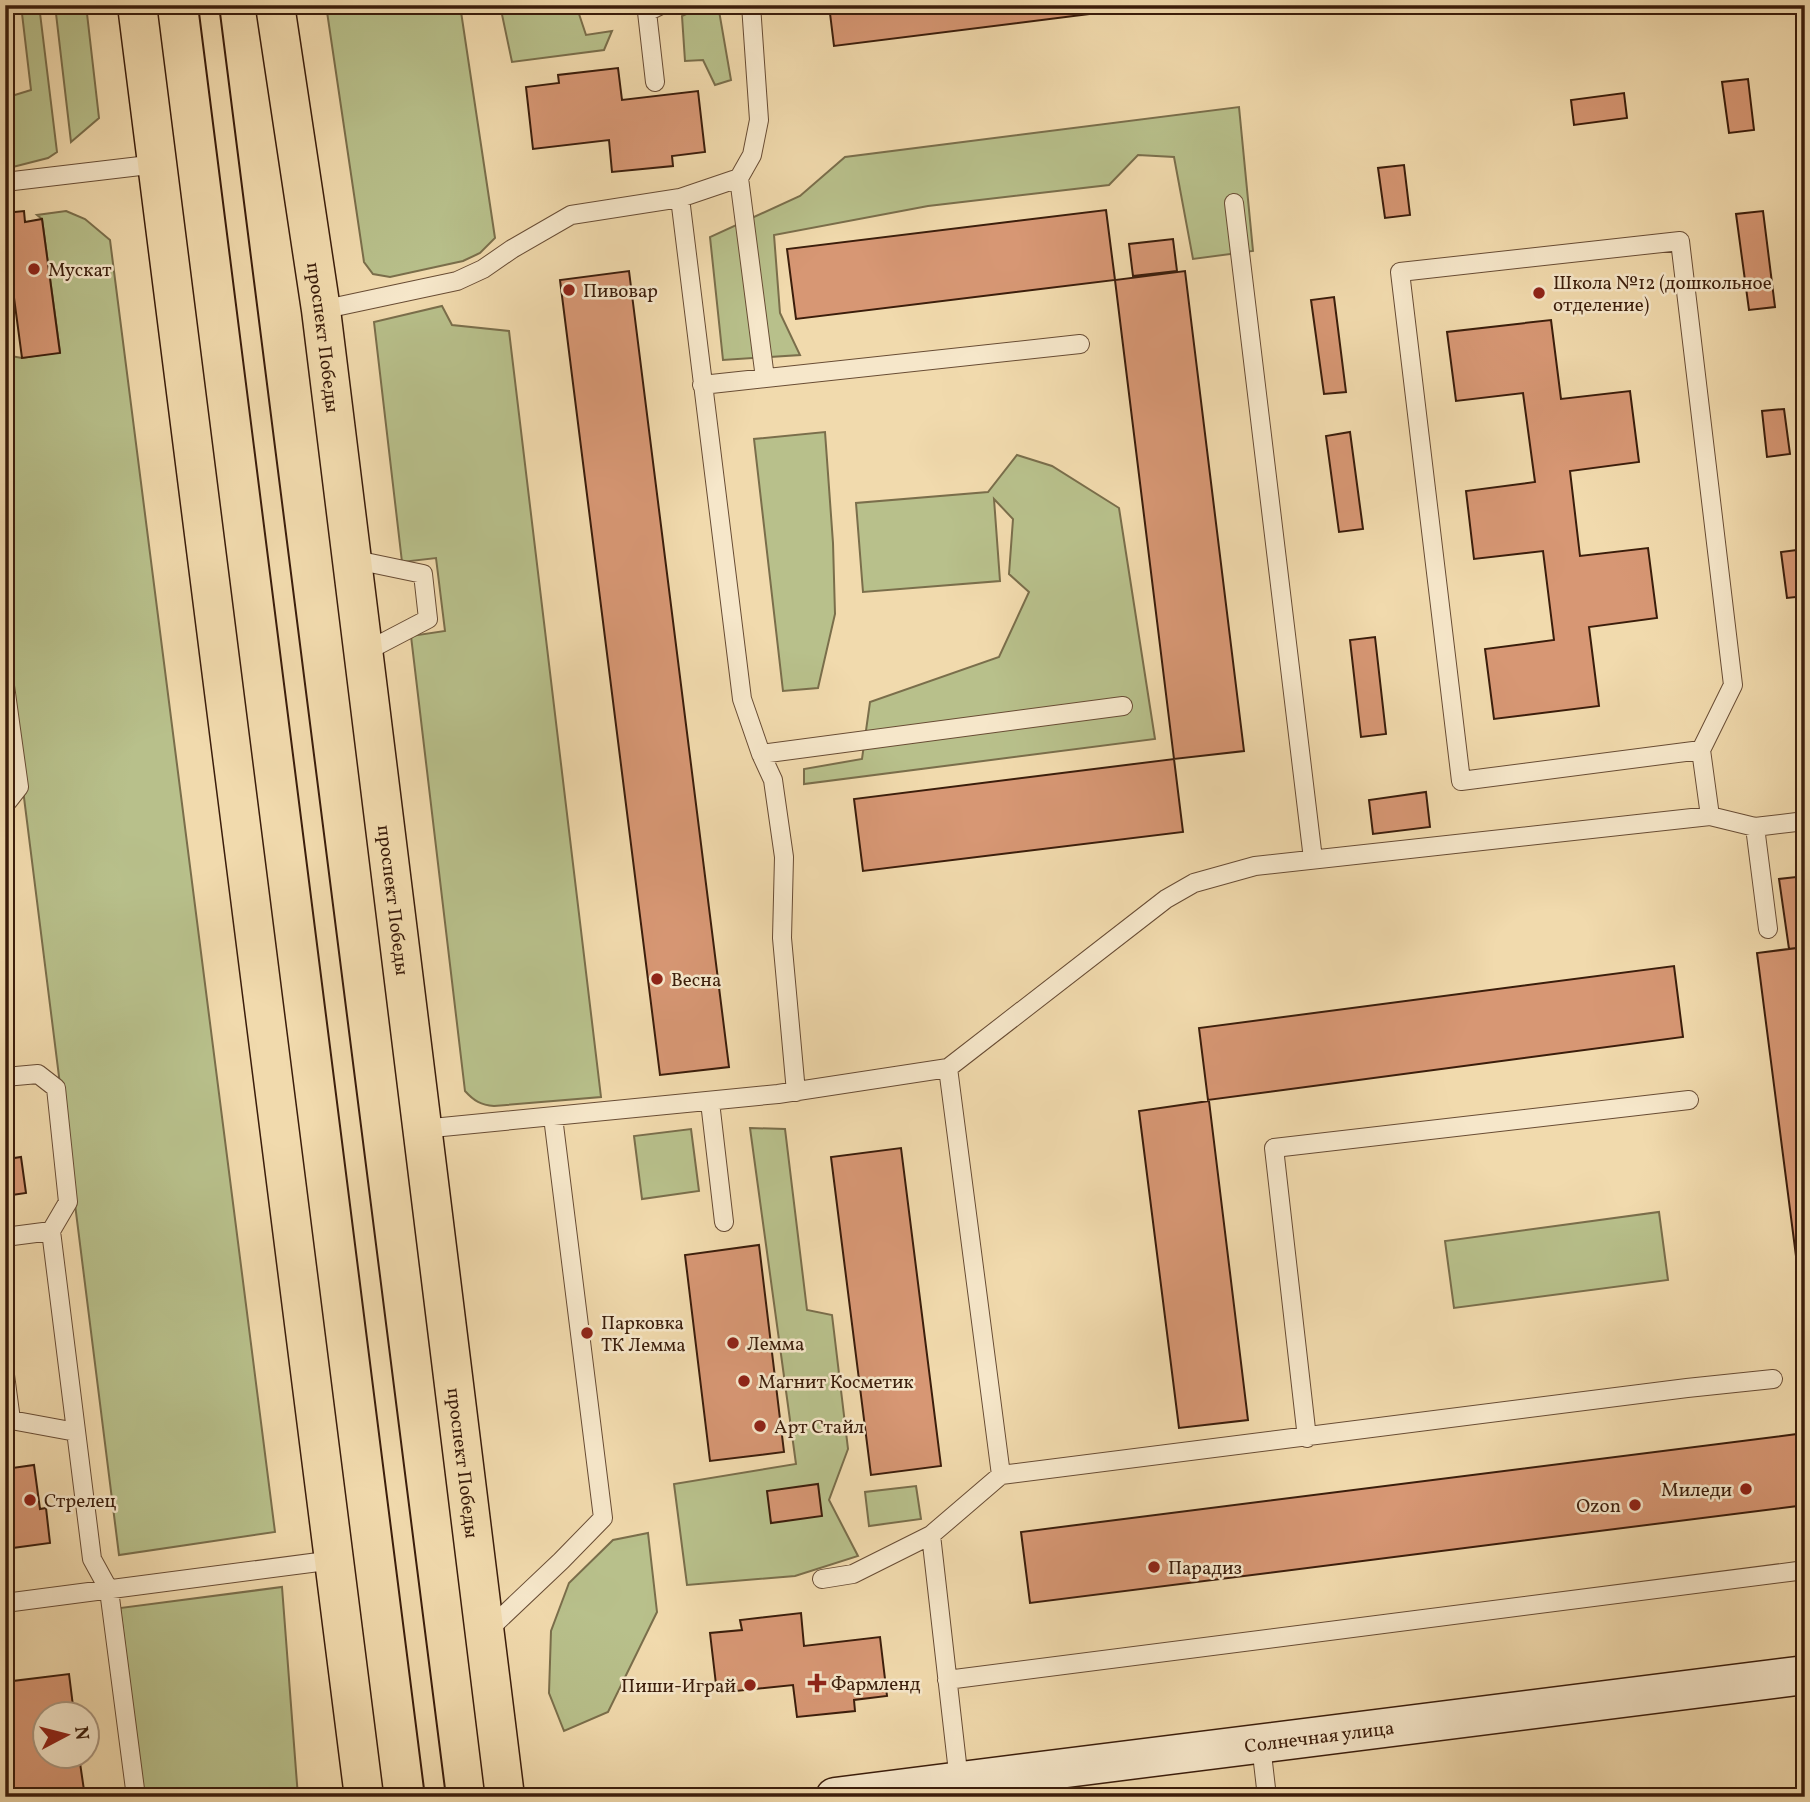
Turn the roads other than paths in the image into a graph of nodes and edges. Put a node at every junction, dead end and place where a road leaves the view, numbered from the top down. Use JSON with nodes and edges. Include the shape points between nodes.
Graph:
{"nodes":[{"id":1,"x":137,"y":5,"type":"edge"},
{"id":2,"x":275,"y":5,"type":"edge"},
{"id":3,"x":661,"y":5,"type":"edge"},
{"id":4,"x":751,"y":5,"type":"edge"},
{"id":5,"x":655,"y":82,"type":"dead end"},
{"id":6,"x":157,"y":164,"type":"junction"},
{"id":7,"x":739,"y":178,"type":"junction"},
{"id":8,"x":5,"y":182,"type":"edge"},
{"id":9,"x":680,"y":198,"type":"junction"},
{"id":10,"x":1234,"y":203,"type":"dead end"},
{"id":11,"x":321,"y":310,"type":"junction"},
{"id":12,"x":1080,"y":344,"type":"dead end"},
{"id":13,"x":765,"y":378,"type":"junction"},
{"id":14,"x":702,"y":384,"type":"junction"},
{"id":15,"x":351,"y":559,"type":"junction"},
{"id":16,"x":363,"y":653,"type":"junction"},
{"id":17,"x":5,"y":686,"type":"edge"},
{"id":18,"x":1124,"y":706,"type":"dead end"},
{"id":19,"x":1701,"y":751,"type":"junction"},
{"id":20,"x":761,"y":754,"type":"junction"},
{"id":21,"x":5,"y":801,"type":"edge"},
{"id":22,"x":1710,"y":816,"type":"junction"},
{"id":23,"x":1805,"y":821,"type":"edge"},
{"id":24,"x":1755,"y":827,"type":"junction"},
{"id":25,"x":1313,"y":859,"type":"junction"},
{"id":26,"x":1769,"y":929,"type":"dead end"},
{"id":27,"x":948,"y":1068,"type":"junction"},
{"id":28,"x":5,"y":1077,"type":"edge"},
{"id":29,"x":796,"y":1092,"type":"junction"},
{"id":30,"x":1689,"y":1100,"type":"dead end"},
{"id":31,"x":710,"y":1102,"type":"junction"},
{"id":32,"x":553,"y":1117,"type":"junction"},
{"id":33,"x":422,"y":1129,"type":"junction"},
{"id":34,"x":724,"y":1222,"type":"dead end"},
{"id":35,"x":51,"y":1231,"type":"junction"},
{"id":36,"x":5,"y":1237,"type":"edge"},
{"id":37,"x":5,"y":1375,"type":"edge"},
{"id":38,"x":1773,"y":1379,"type":"dead end"},
{"id":39,"x":76,"y":1432,"type":"junction"},
{"id":40,"x":1307,"y":1438,"type":"junction"},
{"id":41,"x":1001,"y":1475,"type":"junction"},
{"id":42,"x":931,"y":1535,"type":"junction"},
{"id":43,"x":334,"y":1560,"type":"junction"},
{"id":44,"x":1805,"y":1570,"type":"edge"},
{"id":45,"x":822,"y":1579,"type":"dead end"},
{"id":46,"x":109,"y":1590,"type":"junction"},
{"id":47,"x":5,"y":1602,"type":"edge"},
{"id":48,"x":485,"y":1633,"type":"junction"},
{"id":49,"x":1805,"y":1675,"type":"edge"},
{"id":50,"x":947,"y":1680,"type":"junction"},
{"id":51,"x":1261,"y":1745,"type":"junction"},
{"id":52,"x":959,"y":1782,"type":"junction"},
{"id":53,"x":136,"y":1797,"type":"edge"},
{"id":54,"x":364,"y":1797,"type":"edge"},
{"id":55,"x":505,"y":1797,"type":"edge"},
{"id":56,"x":835,"y":1797,"type":"edge"},
{"id":57,"x":1268,"y":1797,"type":"edge"}],
"edges":[{"from":1,"to":6,"type":"main road"},
{"from":2,"to":11,"type":"main road","name":"проспект Победы"},
{"from":3,"to":5,"type":"lane","via":[[647,12]]},
{"from":4,"to":7,"type":"lane","via":[[759,120],[752,155]]},
{"from":6,"to":8,"type":"lane"},
{"from":6,"to":43,"type":"main road"},
{"from":7,"to":9,"type":"lane"},
{"from":7,"to":13,"type":"lane"},
{"from":9,"to":11,"type":"lane","via":[[571,215],[457,281]]},
{"from":9,"to":14,"type":"lane"},
{"from":10,"to":25,"type":"lane"},
{"from":11,"to":15,"type":"main road","name":"проспект Победы"},
{"from":12,"to":13,"type":"lane"},
{"from":13,"to":14,"type":"lane"},
{"from":14,"to":20,"type":"lane","via":[[741,699]]},
{"from":15,"to":16,"type":"main road","name":"проспект Победы"},
{"from":15,"to":16,"type":"lane","via":[[423,574],[428,619]]},
{"from":16,"to":33,"type":"main road","name":"проспект Победы"},
{"from":17,"to":21,"type":"lane","via":[[19,787]]},
{"from":18,"to":20,"type":"lane"},
{"from":19,"to":19,"type":"lane","via":[[1461,781],[1399,272],[1680,241],[1733,685]]},
{"from":19,"to":22,"type":"lane"},
{"from":20,"to":29,"type":"lane","via":[[773,780],[784,857],[782,938]]},
{"from":22,"to":24,"type":"lane"},
{"from":22,"to":25,"type":"lane"},
{"from":23,"to":24,"type":"lane"},
{"from":24,"to":26,"type":"lane"},
{"from":25,"to":27,"type":"lane","via":[[1255,866],[1194,883],[1166,899]]},
{"from":27,"to":29,"type":"lane"},
{"from":27,"to":41,"type":"lane"},
{"from":28,"to":35,"type":"lane","via":[[38,1074],[56,1088],[68,1202]]},
{"from":29,"to":31,"type":"lane"},
{"from":30,"to":40,"type":"lane","via":[[1274,1148]]},
{"from":31,"to":32,"type":"lane"},
{"from":31,"to":34,"type":"lane"},
{"from":32,"to":33,"type":"lane"},
{"from":32,"to":48,"type":"lane","via":[[603,1518]]},
{"from":33,"to":48,"type":"main road","name":"проспект Победы"},
{"from":35,"to":36,"type":"lane"},
{"from":35,"to":39,"type":"lane"},
{"from":37,"to":39,"type":"lane","via":[[10,1420]]},
{"from":38,"to":40,"type":"lane"},
{"from":39,"to":46,"type":"lane","via":[[92,1559]]},
{"from":40,"to":41,"type":"lane"},
{"from":41,"to":42,"type":"lane"},
{"from":42,"to":45,"type":"lane","via":[[853,1574]]},
{"from":42,"to":50,"type":"lane"},
{"from":43,"to":46,"type":"lane"},
{"from":43,"to":54,"type":"main road"},
{"from":44,"to":50,"type":"lane"},
{"from":46,"to":47,"type":"lane"},
{"from":46,"to":53,"type":"lane"},
{"from":48,"to":55,"type":"main road","name":"проспект Победы"},
{"from":49,"to":51,"type":"street","name":"Солнечная улица"},
{"from":50,"to":52,"type":"lane"},
{"from":51,"to":52,"type":"street","name":"Солнечная улица"},
{"from":51,"to":57,"type":"lane"},
{"from":52,"to":56,"type":"street","name":"Солнечная улица"}]}
